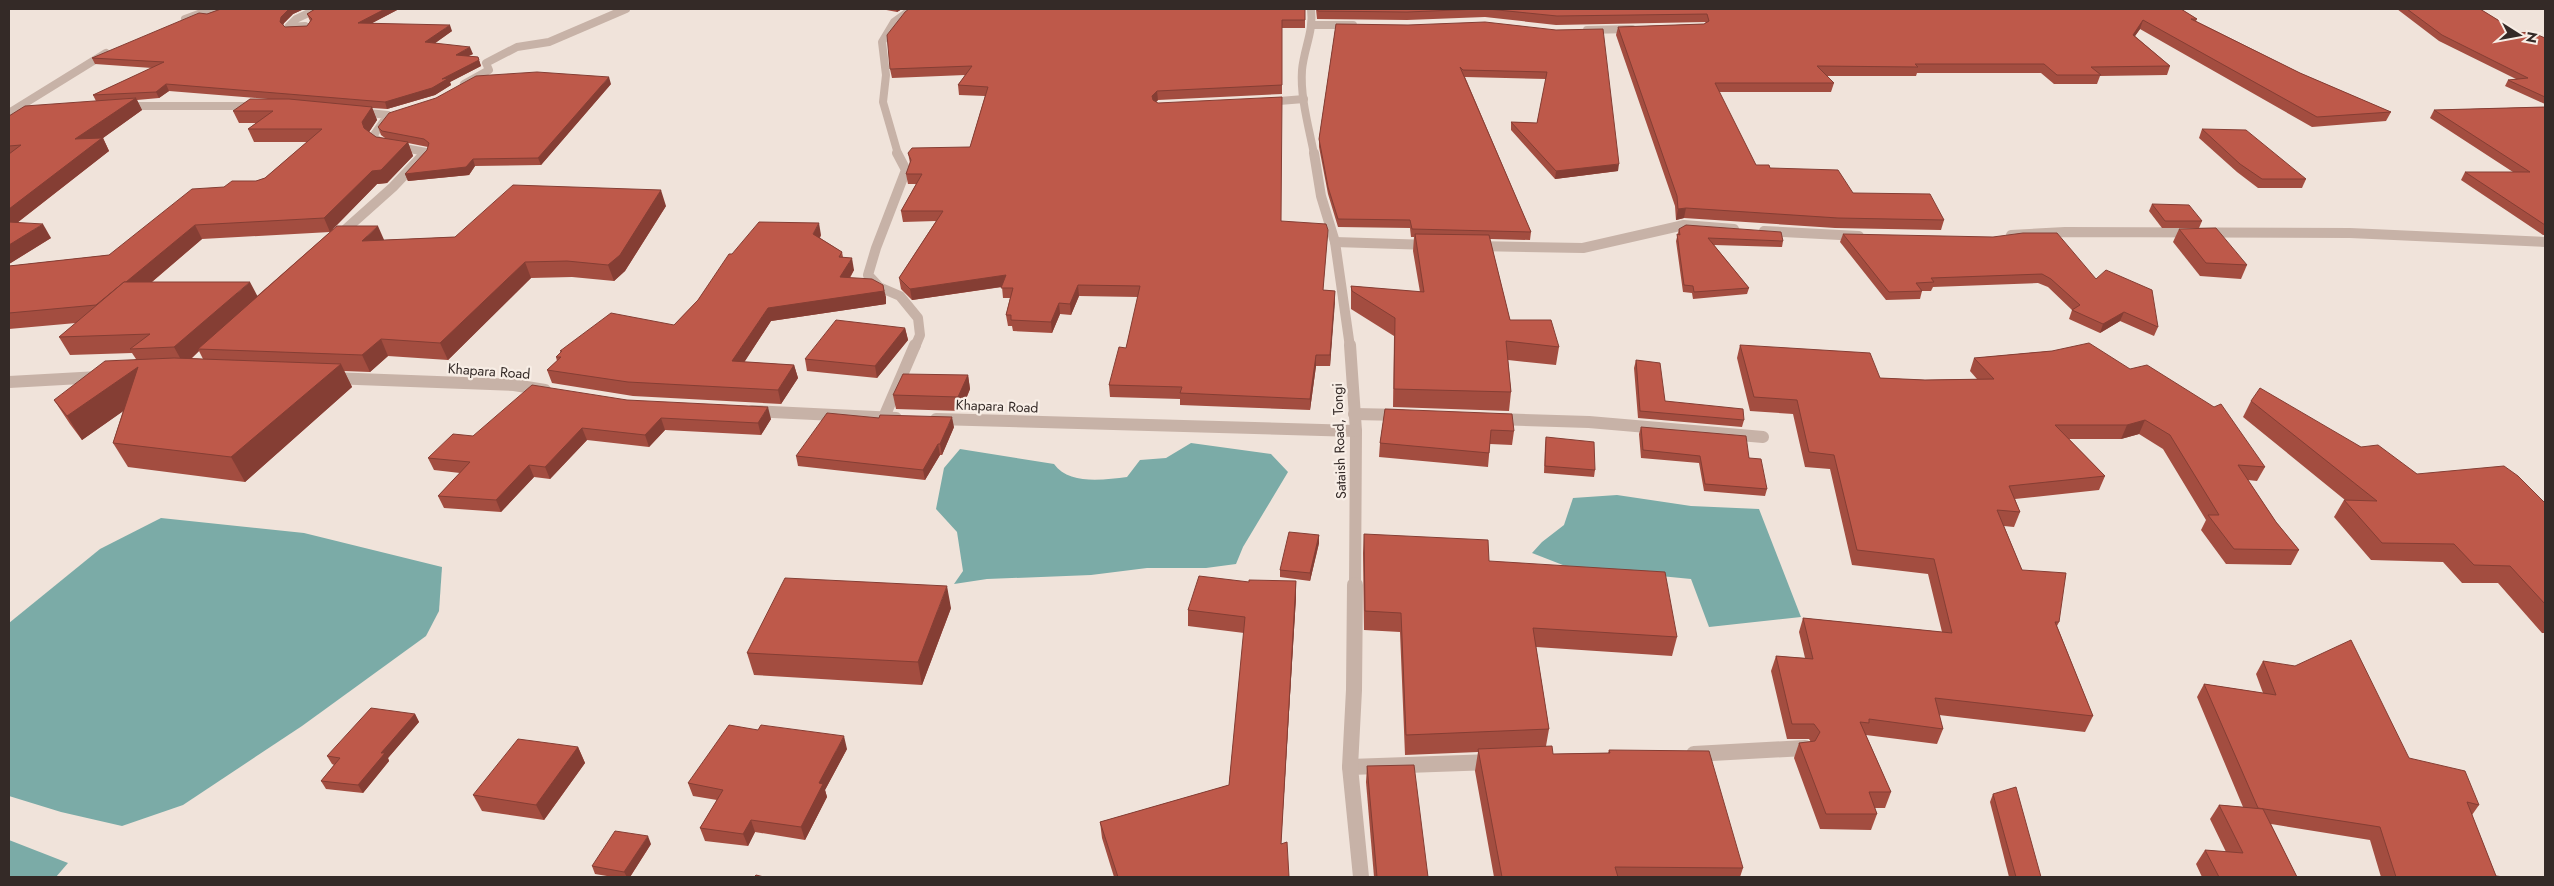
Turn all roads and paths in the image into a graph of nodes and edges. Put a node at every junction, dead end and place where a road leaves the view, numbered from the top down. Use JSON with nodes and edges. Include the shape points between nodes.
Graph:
{"nodes":[{"id":1,"x":212,"y":9,"type":"edge"},
{"id":2,"x":317,"y":9,"type":"edge"},
{"id":3,"x":626,"y":9,"type":"edge"},
{"id":4,"x":912,"y":9,"type":"edge"},
{"id":5,"x":1311,"y":9,"type":"edge"},
{"id":6,"x":176,"y":23,"type":"edge"},
{"id":7,"x":1313,"y":25,"type":"junction"},
{"id":8,"x":1365,"y":25,"type":"edge"},
{"id":9,"x":309,"y":26,"type":"edge"},
{"id":10,"x":1643,"y":28,"type":"edge"},
{"id":11,"x":1574,"y":30,"type":"edge"},
{"id":12,"x":115,"y":49,"type":"edge"},
{"id":13,"x":454,"y":90,"type":"edge"},
{"id":14,"x":1304,"y":99,"type":"junction"},
{"id":15,"x":1260,"y":102,"type":"edge"},
{"id":16,"x":116,"y":106,"type":"edge"},
{"id":17,"x":265,"y":106,"type":"edge"},
{"id":18,"x":32,"y":112,"type":"edge"},
{"id":19,"x":352,"y":112,"type":"edge"},
{"id":20,"x":9,"y":114,"type":"edge"},
{"id":21,"x":1872,"y":236,"type":"edge"},
{"id":22,"x":1999,"y":237,"type":"edge"},
{"id":23,"x":1335,"y":242,"type":"junction"},
{"id":24,"x":2545,"y":242,"type":"edge"},
{"id":25,"x":328,"y":245,"type":"edge"},
{"id":26,"x":1440,"y":245,"type":"edge"},
{"id":27,"x":1468,"y":246,"type":"edge"},
{"id":28,"x":110,"y":377,"type":"edge"},
{"id":29,"x":316,"y":378,"type":"edge"},
{"id":30,"x":9,"y":382,"type":"edge"},
{"id":31,"x":553,"y":392,"type":"edge"},
{"id":32,"x":739,"y":410,"type":"edge"},
{"id":33,"x":1354,"y":414,"type":"junction"},
{"id":34,"x":1411,"y":415,"type":"edge"},
{"id":35,"x":884,"y":417,"type":"junction"},
{"id":36,"x":904,"y":418,"type":"edge"},
{"id":37,"x":924,"y":418,"type":"edge"},
{"id":38,"x":1487,"y":418,"type":"edge"},
{"id":39,"x":1356,"y":431,"type":"junction"},
{"id":40,"x":1763,"y":437,"type":"dead end"},
{"id":41,"x":1805,"y":748,"type":"edge"},
{"id":42,"x":1680,"y":755,"type":"edge"},
{"id":43,"x":1505,"y":762,"type":"edge"},
{"id":44,"x":1350,"y":767,"type":"junction"},
{"id":45,"x":1362,"y":877,"type":"edge"}],
"edges":[{"from":1,"to":6,"type":"street"},
{"from":2,"to":9,"type":"street","via":[[296,19],[288,27]]},
{"from":3,"to":13,"type":"street","via":[[549,42],[517,47],[486,63],[489,70]]},
{"from":4,"to":35,"type":"street","via":[[894,22],[882,42],[886,75],[883,102],[894,148],[906,170],[900,194],[871,257],[868,275],[879,287],[900,296],[918,318],[920,335]]},
{"from":5,"to":7,"type":"street","name":"Sataish Road, Tongi"},
{"from":7,"to":8,"type":"street"},
{"from":7,"to":14,"type":"street","name":"Sataish Road, Tongi","via":[[1302,71]]},
{"from":10,"to":11,"type":"street"},
{"from":12,"to":20,"type":"street","via":[[97,56]]},
{"from":14,"to":15,"type":"street"},
{"from":14,"to":23,"type":"street","name":"Sataish Road, Tongi","via":[[1321,196]]},
{"from":16,"to":17,"type":"street"},
{"from":18,"to":20,"type":"street"},
{"from":19,"to":25,"type":"street","via":[[392,113],[373,136],[383,144],[426,152],[394,187]]},
{"from":21,"to":27,"type":"street","via":[[1684,225],[1583,248]]},
{"from":22,"to":24,"type":"street","via":[[2035,232],[2418,234]]},
{"from":23,"to":26,"type":"street"},
{"from":23,"to":33,"type":"street","name":"Sataish Road, Tongi","via":[[1350,327]]},
{"from":28,"to":30,"type":"street"},
{"from":29,"to":31,"type":"street","name":"Khapara Road","via":[[514,385]]},
{"from":32,"to":35,"type":"street"},
{"from":33,"to":34,"type":"street"},
{"from":33,"to":39,"type":"street","name":"Sataish Road, Tongi"},
{"from":35,"to":36,"type":"street"},
{"from":37,"to":39,"type":"street","name":"Khapara Road"},
{"from":38,"to":40,"type":"street","via":[[1628,425]]},
{"from":39,"to":44,"type":"street","name":"Sataish Road, Tongi","via":[[1354,690]]},
{"from":41,"to":42,"type":"street"},
{"from":43,"to":44,"type":"street"},
{"from":44,"to":45,"type":"street","name":"Sataish Road, Tongi"}]}
